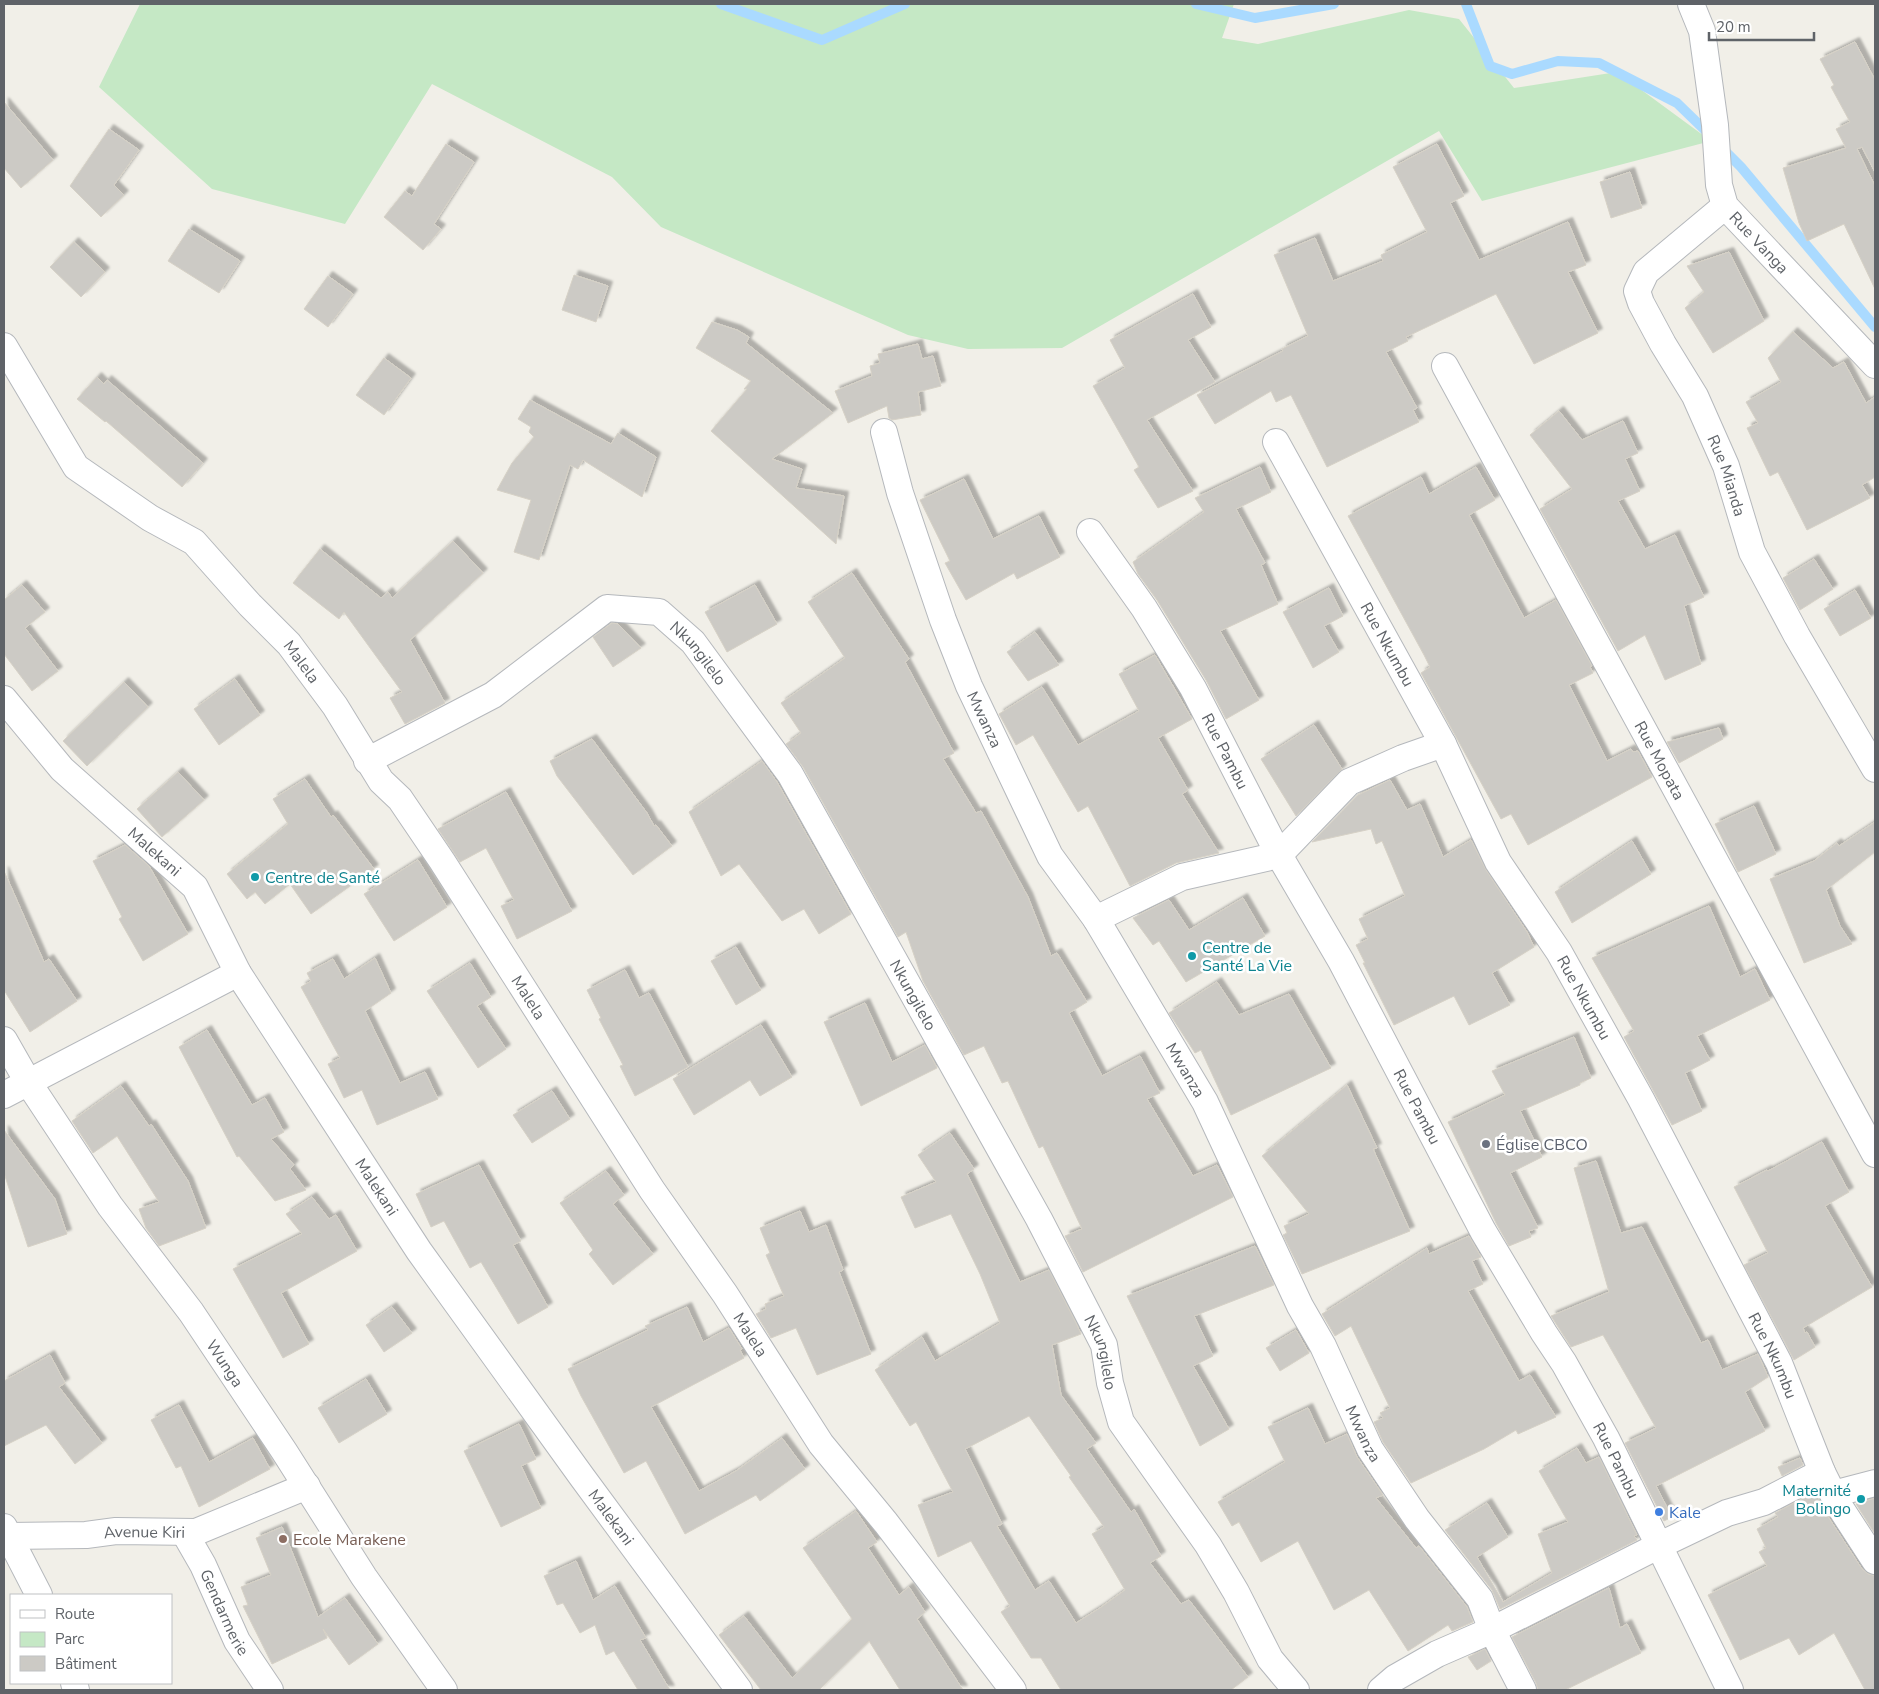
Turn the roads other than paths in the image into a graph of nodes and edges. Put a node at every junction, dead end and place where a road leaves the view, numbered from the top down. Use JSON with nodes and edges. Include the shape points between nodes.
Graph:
{"nodes":[{"id":1,"x":1691,"y":4,"type":"edge"},
{"id":2,"x":1725,"y":206,"type":"junction"},
{"id":3,"x":4,"y":346,"type":"edge"},
{"id":4,"x":1875,"y":365,"type":"edge"},
{"id":5,"x":1444,"y":366,"type":"dead end"},
{"id":6,"x":884,"y":432,"type":"dead end"},
{"id":7,"x":1276,"y":442,"type":"dead end"},
{"id":8,"x":1090,"y":532,"type":"dead end"},
{"id":9,"x":4,"y":699,"type":"edge"},
{"id":10,"x":1443,"y":744,"type":"junction"},
{"id":11,"x":367,"y":761,"type":"junction"},
{"id":12,"x":1875,"y":769,"type":"edge"},
{"id":13,"x":1279,"y":855,"type":"junction"},
{"id":14,"x":1096,"y":919,"type":"junction"},
{"id":15,"x":238,"y":973,"type":"junction"},
{"id":16,"x":4,"y":1040,"type":"edge"},
{"id":17,"x":28,"y":1082,"type":"junction"},
{"id":18,"x":4,"y":1095,"type":"edge"},
{"id":19,"x":1875,"y":1154,"type":"edge"},
{"id":20,"x":1828,"y":1483,"type":"junction"},
{"id":21,"x":1875,"y":1483,"type":"edge"},
{"id":22,"x":306,"y":1486,"type":"junction"},
{"id":23,"x":184,"y":1532,"type":"junction"},
{"id":24,"x":5,"y":1534,"type":"edge"},
{"id":25,"x":1658,"y":1546,"type":"junction"},
{"id":26,"x":1875,"y":1561,"type":"edge"},
{"id":27,"x":38,"y":1594,"type":"edge"},
{"id":28,"x":1492,"y":1630,"type":"junction"},
{"id":29,"x":270,"y":1690,"type":"edge"},
{"id":30,"x":444,"y":1690,"type":"edge"},
{"id":31,"x":739,"y":1690,"type":"edge"},
{"id":32,"x":1013,"y":1690,"type":"edge"},
{"id":33,"x":1296,"y":1690,"type":"edge"},
{"id":34,"x":1381,"y":1690,"type":"edge"},
{"id":35,"x":1523,"y":1690,"type":"edge"},
{"id":36,"x":1730,"y":1690,"type":"edge"}],
"edges":[{"from":1,"to":2,"type":"street","name":"Rue Vanga","via":[[1702,31],[1715,125],[1719,185]]},
{"from":2,"to":4,"type":"street","name":"Rue Vanga"},
{"from":2,"to":12,"type":"street","name":"Rue Mianda","via":[[1646,272],[1637,291],[1663,344],[1695,396],[1726,466],[1752,552]]},
{"from":3,"to":11,"type":"street","name":"Malela","via":[[76,467],[150,518],[194,542],[289,644],[335,706]]},
{"from":5,"to":19,"type":"street","name":"Rue Mopata"},
{"from":6,"to":14,"type":"street","name":"Mwanza","via":[[900,493],[968,686],[1050,856]]},
{"from":7,"to":10,"type":"street","name":"Rue Nkumbu"},
{"from":8,"to":13,"type":"street","name":"Rue Pambu","via":[[1144,608],[1193,688]]},
{"from":9,"to":15,"type":"street","name":"Malekani","via":[[62,770],[195,887]]},
{"from":10,"to":13,"type":"street","via":[[1349,782]]},
{"from":10,"to":20,"type":"street","name":"Rue Nkumbu","via":[[1498,862],[1564,961],[1641,1099],[1776,1357]]},
{"from":11,"to":32,"type":"street","name":"Malela","via":[[381,781],[400,799],[442,861],[652,1190],[725,1294],[821,1444],[886,1523]]},
{"from":11,"to":33,"type":"street","name":"Nkungilelo","via":[[493,695],[607,608],[659,612],[694,642],[790,774],[1039,1220],[1104,1345],[1120,1422],[1208,1545],[1270,1659]]},
{"from":13,"to":14,"type":"street","via":[[1182,878]]},
{"from":13,"to":25,"type":"street","name":"Rue Pambu","via":[[1341,961],[1483,1231],[1606,1438]]},
{"from":14,"to":28,"type":"street","name":"Mwanza","via":[[1205,1102],[1370,1449],[1417,1519],[1480,1598]]},
{"from":15,"to":17,"type":"street"},
{"from":15,"to":31,"type":"street","name":"Malekani","via":[[419,1251]]},
{"from":16,"to":17,"type":"street","name":"Wunga"},
{"from":17,"to":18,"type":"street"},
{"from":17,"to":22,"type":"street","name":"Wunga","via":[[110,1206],[191,1312]]},
{"from":20,"to":21,"type":"street"},
{"from":20,"to":25,"type":"street","via":[[1727,1513]]},
{"from":20,"to":26,"type":"street","name":"Rue Nkumbu"},
{"from":22,"to":23,"type":"street","name":"Avenue Kiri","via":[[196,1532]]},
{"from":22,"to":30,"type":"street","name":"Wunga","via":[[364,1577]]},
{"from":23,"to":24,"type":"street","name":"Avenue Kiri","via":[[116,1531],[86,1536]]},
{"from":23,"to":29,"type":"street","name":"Gendarmerie","via":[[203,1564],[237,1641]]},
{"from":24,"to":27,"type":"street"},
{"from":25,"to":28,"type":"street"},
{"from":25,"to":36,"type":"street","name":"Rue Pambu"},
{"from":28,"to":34,"type":"street","via":[[1437,1654],[1395,1678]]},
{"from":28,"to":35,"type":"street","name":"Mwanza"}]}
